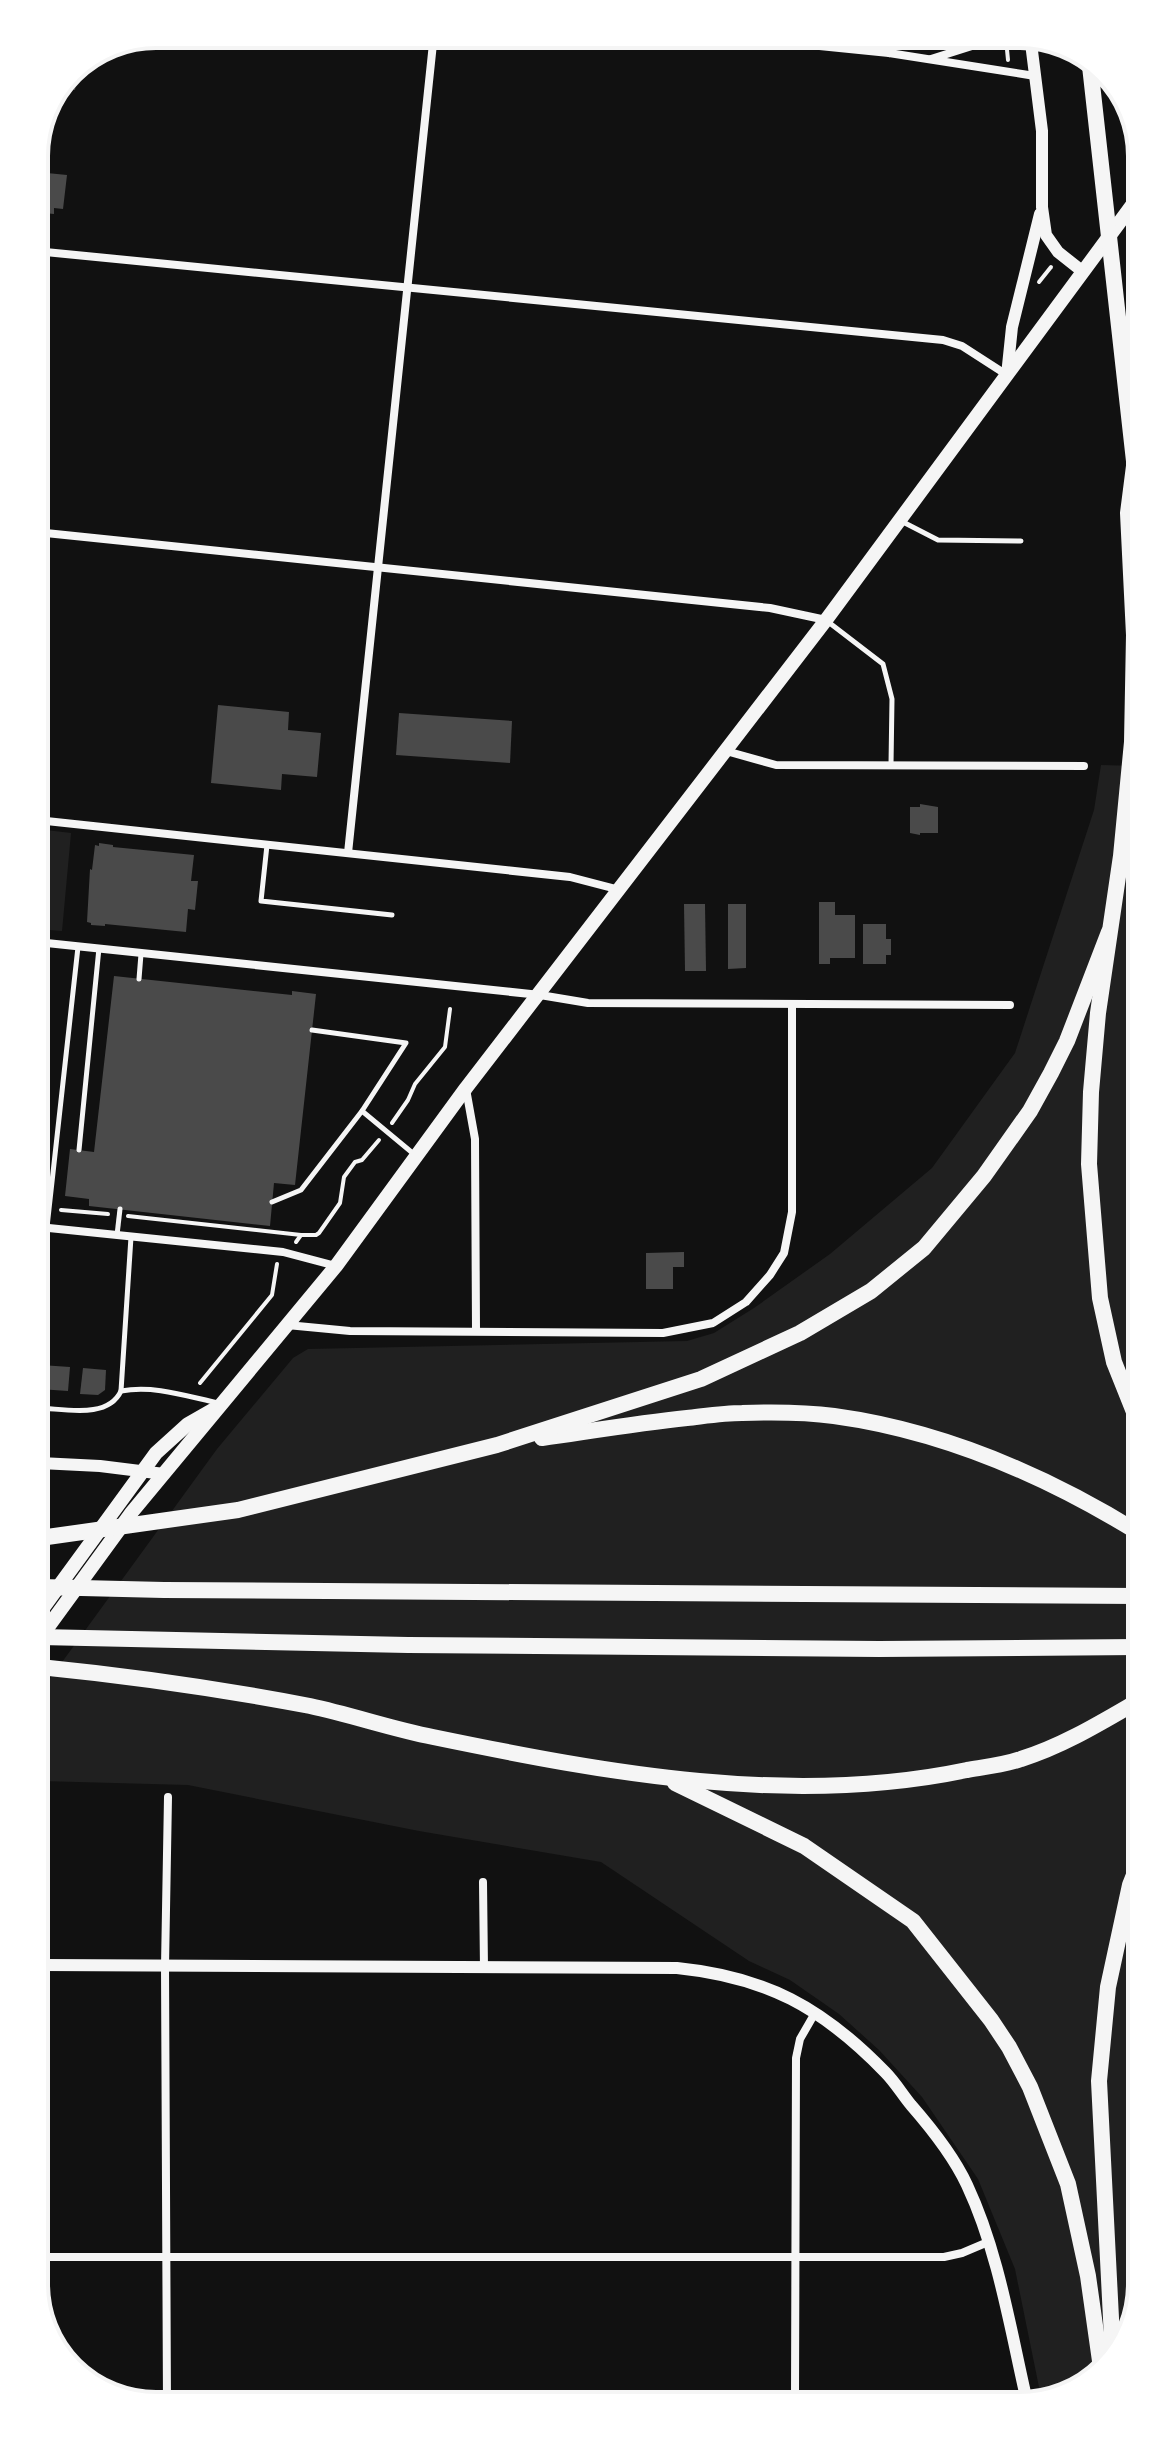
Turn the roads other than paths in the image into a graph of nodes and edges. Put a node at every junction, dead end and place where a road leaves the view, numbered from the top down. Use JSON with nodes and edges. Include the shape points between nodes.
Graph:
{"nodes":[{"id":1,"x":432,"y":48,"type":"edge"},
{"id":2,"x":839,"y":48,"type":"edge"},
{"id":3,"x":891,"y":48,"type":"edge"},
{"id":4,"x":965,"y":48,"type":"edge"},
{"id":5,"x":1032,"y":49,"type":"edge"},
{"id":6,"x":889,"y":53,"type":"junction"},
{"id":7,"x":926,"y":60,"type":"junction"},
{"id":8,"x":1091,"y":75,"type":"edge"},
{"id":9,"x":1035,"y":76,"type":"junction"},
{"id":10,"x":1042,"y":207,"type":"junction"},
{"id":11,"x":1128,"y":211,"type":"edge"},
{"id":12,"x":48,"y":252,"type":"edge"},
{"id":13,"x":1085,"y":267,"type":"junction"},
{"id":14,"x":407,"y":286,"type":"junction"},
{"id":15,"x":1007,"y":375,"type":"junction"},
{"id":16,"x":1128,"y":410,"type":"edge"},
{"id":17,"x":900,"y":520,"type":"junction"},
{"id":18,"x":48,"y":533,"type":"edge"},
{"id":19,"x":1021,"y":541,"type":"dead end"},
{"id":20,"x":377,"y":567,"type":"junction"},
{"id":21,"x":826,"y":620,"type":"junction"},
{"id":22,"x":726,"y":751,"type":"junction"},
{"id":23,"x":891,"y":765,"type":"junction"},
{"id":24,"x":1084,"y":766,"type":"dead end"},
{"id":25,"x":1128,"y":783,"type":"edge"},
{"id":26,"x":48,"y":821,"type":"edge"},
{"id":27,"x":267,"y":844,"type":"junction"},
{"id":28,"x":348,"y":853,"type":"junction"},
{"id":29,"x":621,"y":891,"type":"junction"},
{"id":30,"x":392,"y":915,"type":"dead end"},
{"id":31,"x":1109,"y":932,"type":"junction"},
{"id":32,"x":48,"y":943,"type":"edge"},
{"id":33,"x":78,"y":946,"type":"junction"},
{"id":34,"x":99,"y":948,"type":"junction"},
{"id":35,"x":141,"y":953,"type":"junction"},
{"id":36,"x":139,"y":979,"type":"dead end"},
{"id":37,"x":540,"y":995,"type":"junction"},
{"id":38,"x":792,"y":1004,"type":"junction"},
{"id":39,"x":1010,"y":1005,"type":"dead end"},
{"id":40,"x":312,"y":1030,"type":"dead end"},
{"id":41,"x":466,"y":1088,"type":"junction"},
{"id":42,"x":362,"y":1111,"type":"junction"},
{"id":43,"x":79,"y":1150,"type":"dead end"},
{"id":44,"x":416,"y":1155,"type":"junction"},
{"id":45,"x":48,"y":1187,"type":"edge"},
{"id":46,"x":272,"y":1202,"type":"dead end"},
{"id":47,"x":120,"y":1209,"type":"dead end"},
{"id":48,"x":48,"y":1228,"type":"edge"},
{"id":49,"x":117,"y":1235,"type":"junction"},
{"id":50,"x":131,"y":1236,"type":"junction"},
{"id":51,"x":336,"y":1266,"type":"junction"},
{"id":52,"x":287,"y":1325,"type":"junction"},
{"id":53,"x":476,"y":1330,"type":"junction"},
{"id":54,"x":121,"y":1391,"type":"junction"},
{"id":55,"x":1128,"y":1397,"type":"edge"},
{"id":56,"x":223,"y":1404,"type":"junction"},
{"id":57,"x":48,"y":1408,"type":"edge"},
{"id":58,"x":497,"y":1445,"type":"junction"},
{"id":59,"x":48,"y":1463,"type":"edge"},
{"id":60,"x":143,"y":1471,"type":"junction"},
{"id":61,"x":164,"y":1474,"type":"junction"},
{"id":62,"x":1128,"y":1527,"type":"edge"},
{"id":63,"x":48,"y":1537,"type":"edge"},
{"id":64,"x":48,"y":1587,"type":"edge"},
{"id":65,"x":1128,"y":1596,"type":"edge"},
{"id":66,"x":48,"y":1601,"type":"edge"},
{"id":67,"x":48,"y":1626,"type":"edge"},
{"id":68,"x":48,"y":1637,"type":"edge"},
{"id":69,"x":1128,"y":1647,"type":"edge"},
{"id":70,"x":48,"y":1668,"type":"edge"},
{"id":71,"x":1128,"y":1707,"type":"edge"},
{"id":72,"x":667,"y":1779,"type":"junction"},
{"id":73,"x":168,"y":1797,"type":"dead end"},
{"id":74,"x":483,"y":1882,"type":"dead end"},
{"id":75,"x":1128,"y":1894,"type":"edge"},
{"id":76,"x":48,"y":1965,"type":"edge"},
{"id":77,"x":165,"y":1966,"type":"junction"},
{"id":78,"x":484,"y":1969,"type":"junction"},
{"id":79,"x":815,"y":2013,"type":"junction"},
{"id":80,"x":988,"y":2242,"type":"junction"},
{"id":81,"x":167,"y":2256,"type":"junction"},
{"id":82,"x":48,"y":2257,"type":"edge"},
{"id":83,"x":797,"y":2257,"type":"junction"},
{"id":84,"x":1112,"y":2340,"type":"edge"},
{"id":85,"x":1099,"y":2357,"type":"edge"},
{"id":86,"x":167,"y":2392,"type":"edge"},
{"id":87,"x":795,"y":2392,"type":"edge"},
{"id":88,"x":1025,"y":2392,"type":"edge"}],
"edges":[{"from":1,"to":14,"type":"street"},
{"from":2,"to":6,"type":"street"},
{"from":3,"to":6,"type":"street"},
{"from":4,"to":7,"type":"street"},
{"from":5,"to":9,"type":"main road"},
{"from":6,"to":7,"type":"street"},
{"from":7,"to":9,"type":"street"},
{"from":8,"to":16,"type":"highway"},
{"from":9,"to":10,"type":"main road","via":[[1042,131]]},
{"from":10,"to":13,"type":"main road","via":[[1046,235],[1058,252]]},
{"from":10,"to":15,"type":"main road","via":[[1012,327]]},
{"from":11,"to":13,"type":"main road"},
{"from":12,"to":14,"type":"street"},
{"from":13,"to":15,"type":"main road"},
{"from":14,"to":15,"type":"street","via":[[943,340]]},
{"from":14,"to":20,"type":"street"},
{"from":15,"to":17,"type":"main road"},
{"from":17,"to":19,"type":"lane","via":[[938,540]]},
{"from":17,"to":21,"type":"main road"},
{"from":18,"to":20,"type":"street"},
{"from":20,"to":21,"type":"street","via":[[770,608]]},
{"from":20,"to":28,"type":"street"},
{"from":21,"to":22,"type":"main road"},
{"from":21,"to":23,"type":"lane","via":[[883,664],[892,699]]},
{"from":22,"to":23,"type":"street","via":[[776,765]]},
{"from":22,"to":29,"type":"main road"},
{"from":23,"to":24,"type":"street"},
{"from":25,"to":31,"type":"highway"},
{"from":26,"to":27,"type":"street"},
{"from":27,"to":28,"type":"street"},
{"from":27,"to":30,"type":"lane","via":[[261,901]]},
{"from":28,"to":29,"type":"street","via":[[570,877]]},
{"from":29,"to":37,"type":"main road"},
{"from":31,"to":55,"type":"highway","via":[[1091,1092],[1091,1204],[1100,1298]]},
{"from":31,"to":58,"type":"highway","via":[[1067,1041],[1030,1111],[924,1248],[871,1291],[800,1333],[701,1379]]},
{"from":32,"to":33,"type":"street"},
{"from":33,"to":34,"type":"street"},
{"from":33,"to":45,"type":"lane"},
{"from":34,"to":35,"type":"street"},
{"from":34,"to":43,"type":"lane"},
{"from":35,"to":36,"type":"lane"},
{"from":35,"to":37,"type":"street"},
{"from":37,"to":38,"type":"street","via":[[588,1003]]},
{"from":37,"to":41,"type":"main road"},
{"from":38,"to":39,"type":"street"},
{"from":38,"to":53,"type":"street","via":[[792,1212],[784,1253],[746,1302],[713,1323],[663,1333]]},
{"from":40,"to":42,"type":"lane","via":[[406,1043]]},
{"from":41,"to":44,"type":"main road"},
{"from":41,"to":53,"type":"street","via":[[475,1139]]},
{"from":42,"to":44,"type":"lane"},
{"from":42,"to":46,"type":"lane","via":[[301,1190]]},
{"from":44,"to":51,"type":"main road"},
{"from":47,"to":49,"type":"lane"},
{"from":48,"to":49,"type":"street"},
{"from":49,"to":50,"type":"street"},
{"from":50,"to":51,"type":"street","via":[[283,1252]]},
{"from":50,"to":54,"type":"lane"},
{"from":51,"to":52,"type":"main road"},
{"from":52,"to":53,"type":"street","via":[[350,1331]]},
{"from":52,"to":56,"type":"main road"},
{"from":54,"to":56,"type":"lane","via":[[154,1389]]},
{"from":54,"to":57,"type":"lane","via":[[109,1407]]},
{"from":56,"to":60,"type":"main road","via":[[188,1424]]},
{"from":56,"to":61,"type":"main road"},
{"from":58,"to":62,"type":"highway","via":[[739,1413],[831,1415],[952,1442],[1069,1492]]},
{"from":58,"to":63,"type":"highway","via":[[238,1510]]},
{"from":59,"to":60,"type":"main road"},
{"from":60,"to":61,"type":"main road"},
{"from":60,"to":66,"type":"main road"},
{"from":61,"to":67,"type":"main road"},
{"from":64,"to":65,"type":"highway"},
{"from":68,"to":69,"type":"highway","via":[[408,1645]]},
{"from":70,"to":72,"type":"highway","via":[[312,1707],[430,1737]]},
{"from":71,"to":72,"type":"highway","via":[[1021,1759],[918,1781],[816,1787]]},
{"from":72,"to":85,"type":"highway","via":[[804,1846],[913,1921],[991,2020],[1030,2087],[1068,2184]]},
{"from":73,"to":77,"type":"street"},
{"from":74,"to":78,"type":"street"},
{"from":75,"to":84,"type":"highway","via":[[1108,1987],[1099,2081]]},
{"from":76,"to":77,"type":"main road"},
{"from":77,"to":78,"type":"main road"},
{"from":77,"to":81,"type":"street"},
{"from":78,"to":79,"type":"main road","via":[[716,1972],[771,1989]]},
{"from":79,"to":80,"type":"main road","via":[[887,2073],[929,2126],[967,2184]]},
{"from":79,"to":83,"type":"street","via":[[796,2058]]},
{"from":80,"to":83,"type":"street","via":[[944,2257]]},
{"from":80,"to":88,"type":"main road"},
{"from":81,"to":82,"type":"street"},
{"from":81,"to":83,"type":"street"},
{"from":81,"to":86,"type":"street"},
{"from":83,"to":87,"type":"street"}]}
